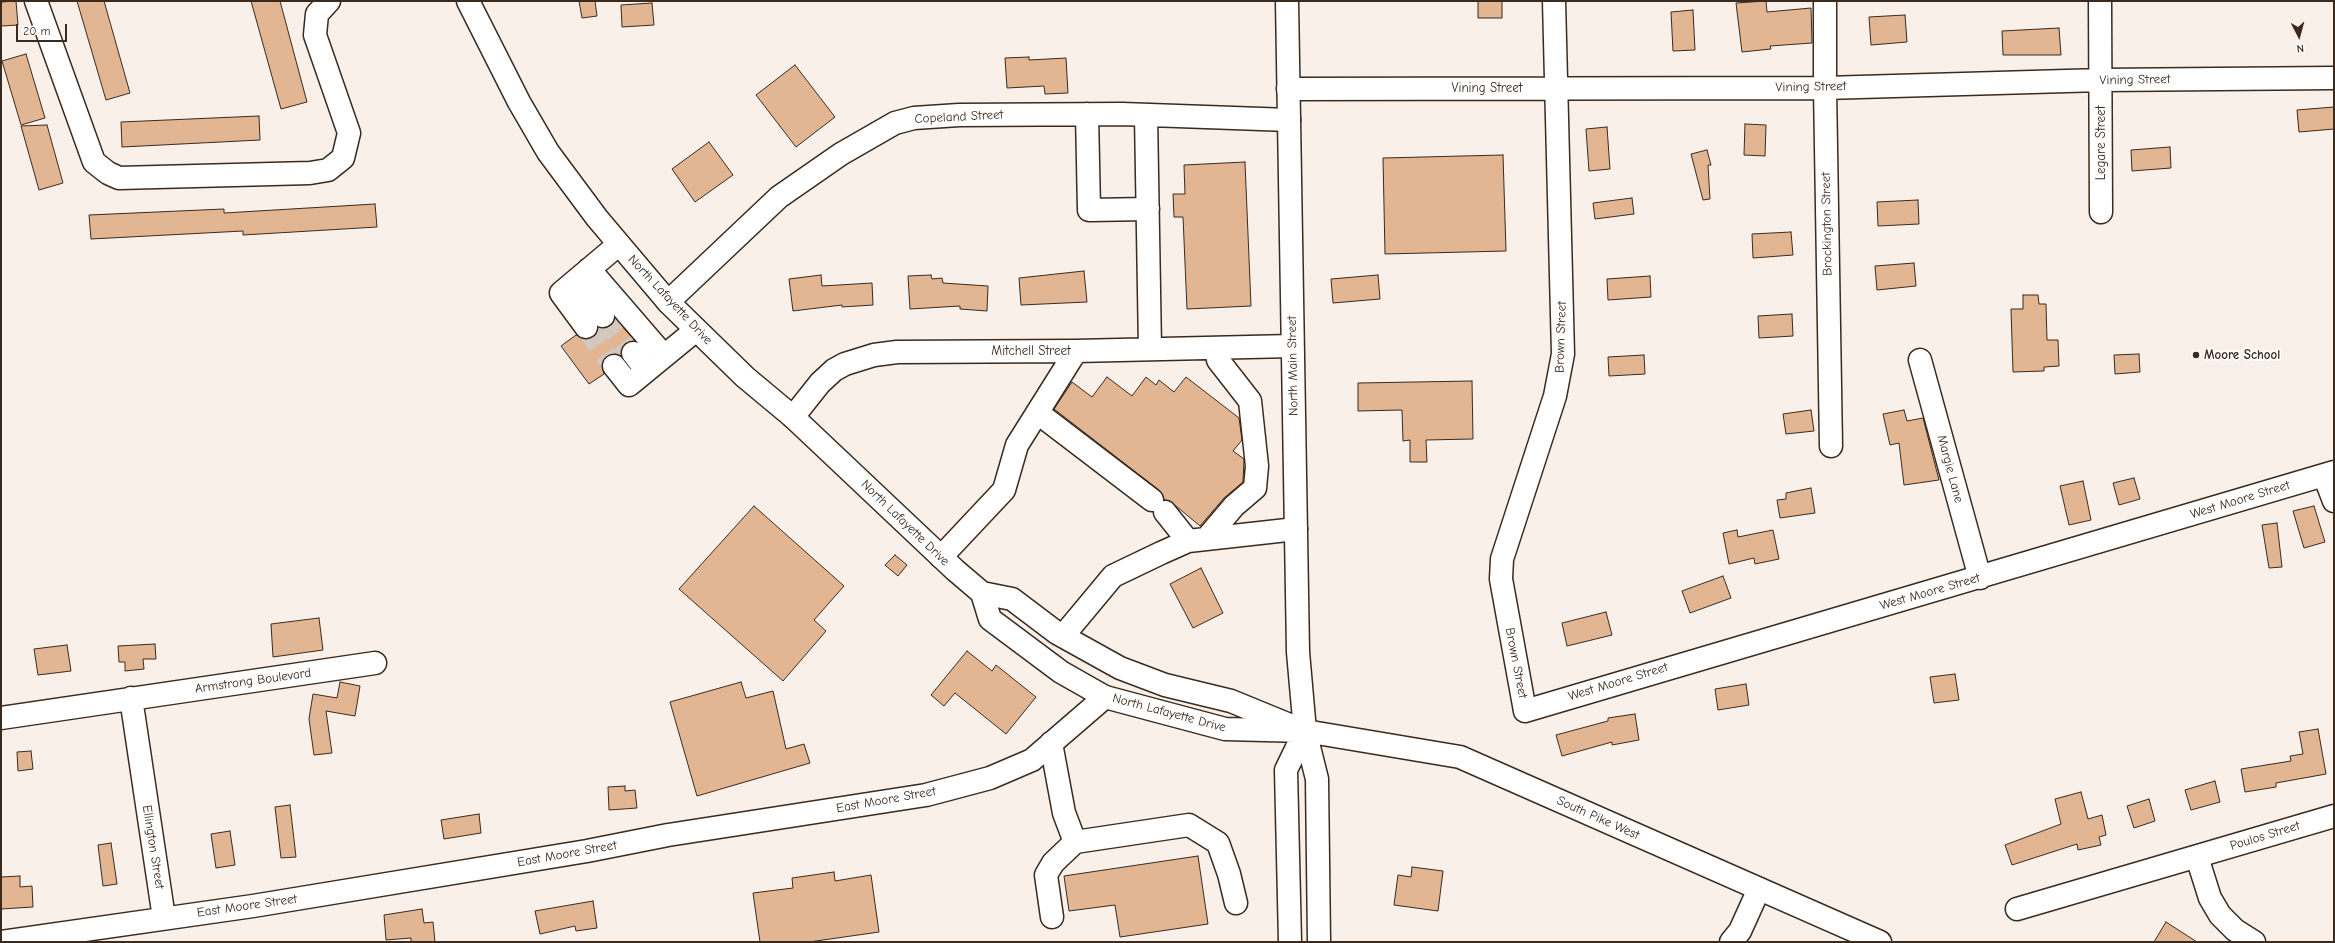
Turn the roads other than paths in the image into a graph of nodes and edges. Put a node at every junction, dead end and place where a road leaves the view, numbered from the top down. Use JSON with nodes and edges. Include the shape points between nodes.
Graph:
{"nodes":[{"id":1,"x":36,"y":1,"type":"edge"},
{"id":2,"x":329,"y":1,"type":"edge"},
{"id":3,"x":468,"y":1,"type":"edge"},
{"id":4,"x":1287,"y":1,"type":"edge"},
{"id":5,"x":1554,"y":1,"type":"edge"},
{"id":6,"x":1825,"y":1,"type":"edge"},
{"id":7,"x":2100,"y":1,"type":"edge"},
{"id":8,"x":2334,"y":78,"type":"edge"},
{"id":9,"x":2101,"y":80,"type":"junction"},
{"id":10,"x":1555,"y":88,"type":"junction"},
{"id":11,"x":1825,"y":88,"type":"junction"},
{"id":12,"x":1288,"y":89,"type":"junction"},
{"id":13,"x":1087,"y":114,"type":"junction"},
{"id":14,"x":1146,"y":115,"type":"junction"},
{"id":15,"x":1289,"y":120,"type":"junction"},
{"id":16,"x":1148,"y":209,"type":"junction"},
{"id":17,"x":2101,"y":212,"type":"dead end"},
{"id":18,"x":618,"y":245,"type":"junction"},
{"id":19,"x":582,"y":275,"type":"junction"},
{"id":20,"x":668,"y":302,"type":"junction"},
{"id":21,"x":595,"y":322,"type":"tunnel mouth"},
{"id":22,"x":696,"y":330,"type":"junction"},
{"id":23,"x":1292,"y":346,"type":"junction"},
{"id":24,"x":1216,"y":348,"type":"junction"},
{"id":25,"x":1150,"y":349,"type":"junction"},
{"id":26,"x":1076,"y":351,"type":"junction"},
{"id":27,"x":633,"y":353,"type":"tunnel mouth"},
{"id":28,"x":664,"y":356,"type":"junction"},
{"id":29,"x":1920,"y":360,"type":"dead end"},
{"id":30,"x":614,"y":366,"type":"tunnel mouth"},
{"id":31,"x":646,"y":370,"type":"junction"},
{"id":32,"x":1038,"y":413,"type":"junction"},
{"id":33,"x":793,"y":417,"type":"junction"},
{"id":34,"x":1831,"y":446,"type":"dead end"},
{"id":35,"x":2329,"y":474,"type":"edge"},
{"id":36,"x":2334,"y":501,"type":"edge"},
{"id":37,"x":1296,"y":529,"type":"junction"},
{"id":38,"x":1197,"y":540,"type":"junction"},
{"id":39,"x":941,"y":557,"type":"junction"},
{"id":40,"x":1980,"y":578,"type":"junction"},
{"id":41,"x":982,"y":593,"type":"junction"},
{"id":42,"x":1064,"y":636,"type":"junction"},
{"id":43,"x":375,"y":663,"type":"dead end"},
{"id":44,"x":1105,"y":696,"type":"junction"},
{"id":45,"x":130,"y":698,"type":"junction"},
{"id":46,"x":1525,"y":711,"type":"joint"},
{"id":47,"x":1,"y":718,"type":"edge"},
{"id":48,"x":1305,"y":731,"type":"junction"},
{"id":49,"x":1051,"y":743,"type":"junction"},
{"id":50,"x":2334,"y":816,"type":"edge"},
{"id":51,"x":1075,"y":842,"type":"junction"},
{"id":52,"x":2197,"y":857,"type":"junction"},
{"id":53,"x":1759,"y":889,"type":"junction"},
{"id":54,"x":1236,"y":903,"type":"dead end"},
{"id":55,"x":2017,"y":908,"type":"dead end"},
{"id":56,"x":1052,"y":917,"type":"dead end"},
{"id":57,"x":164,"y":918,"type":"junction"},
{"id":58,"x":2,"y":942,"type":"edge"},
{"id":59,"x":1290,"y":942,"type":"edge"},
{"id":60,"x":1319,"y":942,"type":"edge"},
{"id":61,"x":1731,"y":942,"type":"edge"},
{"id":62,"x":1880,"y":942,"type":"edge"},
{"id":63,"x":2254,"y":942,"type":"edge"}],
"edges":[{"from":1,"to":2,"type":"street","via":[[94,162],[119,178],[310,173],[328,170],[343,158],[349,133],[315,35],[317,14]]},
{"from":3,"to":18,"type":"street","name":"North Lafayette Drive","via":[[519,102],[548,152]]},
{"from":4,"to":12,"type":"street","name":"North Main Street"},
{"from":5,"to":10,"type":"street","name":"Brown Street"},
{"from":6,"to":11,"type":"street","name":"Brockington Street"},
{"from":7,"to":9,"type":"street","name":"Legare Street"},
{"from":8,"to":9,"type":"street","name":"Vining Street"},
{"from":9,"to":11,"type":"street","name":"Vining Street"},
{"from":9,"to":17,"type":"street","name":"Legare Street"},
{"from":10,"to":11,"type":"street","name":"Vining Street"},
{"from":10,"to":12,"type":"street","name":"Vining Street"},
{"from":10,"to":46,"type":"street","name":"Brown Street","via":[[1564,328],[1562,370],[1502,559],[1501,579]]},
{"from":11,"to":34,"type":"street","name":"Brockington Street"},
{"from":12,"to":15,"type":"street","name":"North Main Street"},
{"from":13,"to":14,"type":"street","name":"Copeland Street"},
{"from":13,"to":16,"type":"street","via":[[1089,210]]},
{"from":13,"to":20,"type":"street","name":"Copeland Street","via":[[959,115],[914,118],[895,123],[841,154],[779,197]]},
{"from":14,"to":15,"type":"street","name":"Copeland Street"},
{"from":14,"to":16,"type":"street"},
{"from":15,"to":23,"type":"street","name":"North Main Street"},
{"from":16,"to":25,"type":"street"},
{"from":18,"to":19,"type":"street"},
{"from":18,"to":20,"type":"street","name":"North Lafayette Drive"},
{"from":19,"to":21,"type":"street","via":[[561,293]]},
{"from":19,"to":28,"type":"street"},
{"from":20,"to":22,"type":"street","name":"North Lafayette Drive"},
{"from":22,"to":28,"type":"street"},
{"from":22,"to":33,"type":"street","name":"North Lafayette Drive","via":[[745,377]]},
{"from":23,"to":24,"type":"street","name":"Mitchell Street"},
{"from":23,"to":37,"type":"street","name":"North Main Street"},
{"from":24,"to":25,"type":"street","name":"Mitchell Street"},
{"from":24,"to":38,"type":"street","via":[[1218,360],[1250,401],[1257,466],[1255,488]]},
{"from":25,"to":26,"type":"street","name":"Mitchell Street"},
{"from":26,"to":32,"type":"street"},
{"from":26,"to":33,"type":"street","name":"Mitchell Street","via":[[897,352],[874,355],[834,370],[820,383]]},
{"from":27,"to":31,"type":"street"},
{"from":28,"to":31,"type":"street"},
{"from":29,"to":40,"type":"street","name":"Margie Lane"},
{"from":30,"to":31,"type":"street","via":[[629,385]]},
{"from":32,"to":38,"type":"street","via":[[1158,506]]},
{"from":32,"to":39,"type":"street","via":[[1017,445],[1004,490]]},
{"from":33,"to":39,"type":"street","name":"North Lafayette Drive"},
{"from":35,"to":36,"type":"street"},
{"from":35,"to":40,"type":"street","name":"West Moore Street"},
{"from":37,"to":38,"type":"street"},
{"from":37,"to":48,"type":"street","name":"North Main Street","via":[[1298,652]]},
{"from":38,"to":42,"type":"street","via":[[1112,576]]},
{"from":39,"to":41,"type":"street","name":"North Lafayette Drive"},
{"from":40,"to":46,"type":"street","name":"West Moore Street","via":[[1799,628]]},
{"from":41,"to":42,"type":"street","via":[[1012,599]]},
{"from":41,"to":44,"type":"street","name":"North Lafayette Drive","via":[[990,619],[1061,672]]},
{"from":42,"to":48,"type":"street","via":[[1120,668],[1165,685],[1231,701]]},
{"from":43,"to":45,"type":"street","name":"Armstrong Boulevard"},
{"from":44,"to":48,"type":"street","name":"North Lafayette Drive","via":[[1225,730]]},
{"from":44,"to":49,"type":"street","name":"East Moore Street"},
{"from":45,"to":47,"type":"street","name":"Armstrong Boulevard"},
{"from":45,"to":57,"type":"street","name":"Ellington Street"},
{"from":48,"to":53,"type":"street","name":"South Pike West","via":[[1460,757]]},
{"from":48,"to":59,"type":"street","via":[[1286,770]]},
{"from":48,"to":60,"type":"street","via":[[1317,779]]},
{"from":49,"to":51,"type":"street","via":[[1064,813]]},
{"from":49,"to":57,"type":"street","name":"East Moore Street","via":[[1032,760],[990,778],[926,795],[668,835],[587,851],[253,906]]},
{"from":50,"to":52,"type":"street","name":"Poulos Street"},
{"from":51,"to":54,"type":"street","via":[[1189,825],[1218,843]]},
{"from":51,"to":56,"type":"street","via":[[1053,863],[1046,875]]},
{"from":52,"to":55,"type":"street","name":"Poulos Street"},
{"from":52,"to":63,"type":"street","via":[[2210,898],[2220,915],[2235,930]]},
{"from":53,"to":61,"type":"street","via":[[1740,931]]},
{"from":53,"to":62,"type":"street","name":"South Pike West"},
{"from":57,"to":58,"type":"street","name":"East Moore Street"}]}
